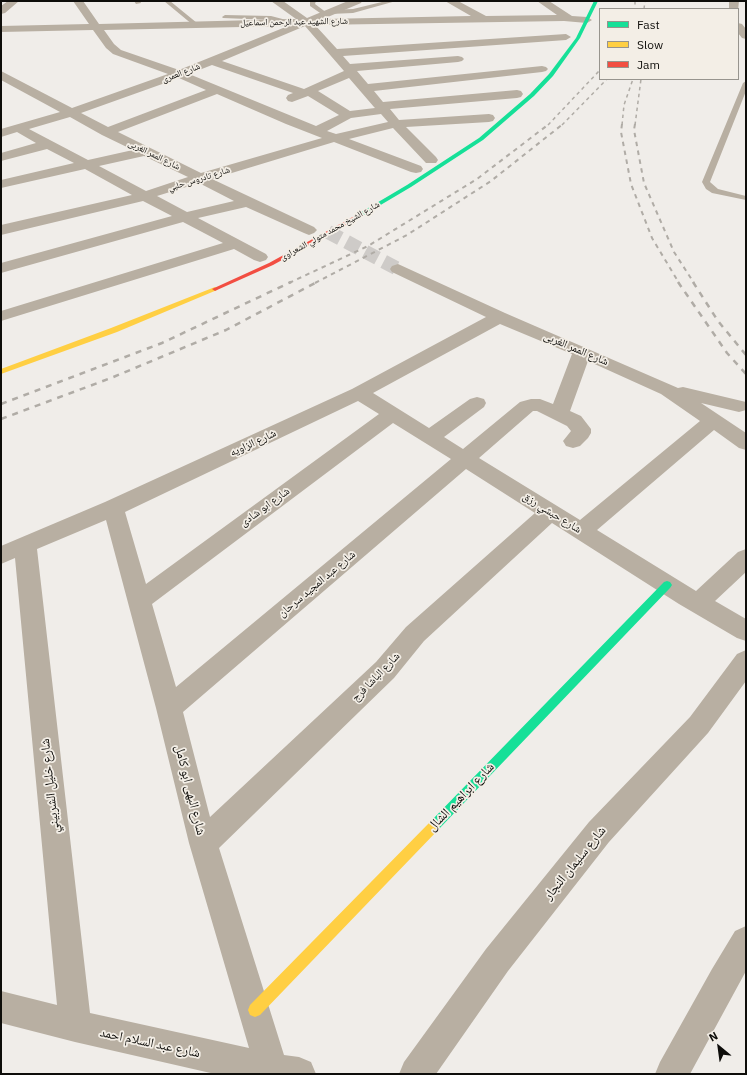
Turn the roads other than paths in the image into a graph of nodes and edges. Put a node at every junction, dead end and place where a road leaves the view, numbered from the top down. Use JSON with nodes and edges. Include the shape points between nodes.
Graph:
{"nodes":[{"id":1,"x":14,"y":1,"type":"edge"},
{"id":2,"x":78,"y":1,"type":"edge"},
{"id":3,"x":167,"y":1,"type":"edge"},
{"id":4,"x":276,"y":1,"type":"edge"},
{"id":5,"x":313,"y":1,"type":"edge"},
{"id":6,"x":356,"y":1,"type":"edge"},
{"id":7,"x":393,"y":1,"type":"edge"},
{"id":8,"x":450,"y":1,"type":"edge"},
{"id":9,"x":542,"y":1,"type":"edge"},
{"id":10,"x":587,"y":1,"type":"edge"},
{"id":11,"x":596,"y":1,"type":"edge"},
{"id":12,"x":1,"y":11,"type":"edge"},
{"id":13,"x":327,"y":13,"type":"junction"},
{"id":14,"x":225,"y":17,"type":"dead end"},
{"id":15,"x":578,"y":19,"type":"junction"},
{"id":16,"x":484,"y":20,"type":"junction"},
{"id":17,"x":291,"y":22,"type":"junction"},
{"id":18,"x":307,"y":22,"type":"junction"},
{"id":19,"x":195,"y":24,"type":"junction"},
{"id":20,"x":97,"y":27,"type":"junction"},
{"id":21,"x":739,"y":27,"type":"edge"},
{"id":22,"x":1,"y":29,"type":"edge"},
{"id":23,"x":746,"y":36,"type":"edge"},
{"id":24,"x":563,"y":41,"type":"joint"},
{"id":25,"x":334,"y":53,"type":"junction"},
{"id":26,"x":472,"y":58,"type":"dead end"},
{"id":27,"x":212,"y":61,"type":"junction"},
{"id":28,"x":544,"y":66,"type":"joint"},
{"id":29,"x":350,"y":70,"type":"junction"},
{"id":30,"x":179,"y":74,"type":"junction"},
{"id":31,"x":1,"y":75,"type":"edge"},
{"id":32,"x":532,"y":79,"type":"dead end"},
{"id":33,"x":746,"y":83,"type":"edge"},
{"id":34,"x":366,"y":88,"type":"junction"},
{"id":35,"x":217,"y":90,"type":"junction"},
{"id":36,"x":307,"y":92,"type":"junction"},
{"id":37,"x":519,"y":92,"type":"joint"},
{"id":38,"x":327,"y":102,"type":"junction"},
{"id":39,"x":506,"y":104,"type":"dead end"},
{"id":40,"x":315,"y":108,"type":"dead end"},
{"id":41,"x":382,"y":108,"type":"junction"},
{"id":42,"x":265,"y":110,"type":"junction"},
{"id":43,"x":70,"y":113,"type":"junction"},
{"id":44,"x":303,"y":114,"type":"dead end"},
{"id":45,"x":348,"y":115,"type":"junction"},
{"id":46,"x":492,"y":116,"type":"joint"},
{"id":47,"x":290,"y":121,"type":"junction"},
{"id":48,"x":396,"y":124,"type":"junction"},
{"id":49,"x":478,"y":126,"type":"dead end"},
{"id":50,"x":18,"y":128,"type":"junction"},
{"id":51,"x":317,"y":131,"type":"junction"},
{"id":52,"x":107,"y":132,"type":"junction"},
{"id":53,"x":1,"y":133,"type":"edge"},
{"id":54,"x":335,"y":138,"type":"junction"},
{"id":55,"x":48,"y":144,"type":"junction"},
{"id":56,"x":146,"y":151,"type":"junction"},
{"id":57,"x":1,"y":157,"type":"edge"},
{"id":58,"x":434,"y":158,"type":"joint"},
{"id":59,"x":85,"y":164,"type":"junction"},
{"id":60,"x":416,"y":169,"type":"junction"},
{"id":61,"x":403,"y":176,"type":"dead end"},
{"id":62,"x":200,"y":178,"type":"junction"},
{"id":63,"x":1,"y":184,"type":"edge"},
{"id":64,"x":144,"y":196,"type":"junction"},
{"id":65,"x":746,"y":198,"type":"edge"},
{"id":66,"x":248,"y":202,"type":"junction"},
{"id":67,"x":185,"y":217,"type":"junction"},
{"id":68,"x":1,"y":230,"type":"edge"},
{"id":69,"x":308,"y":231,"type":"tunnel mouth"},
{"id":70,"x":236,"y":244,"type":"junction"},
{"id":71,"x":265,"y":254,"type":"joint"},
{"id":72,"x":246,"y":263,"type":"dead end"},
{"id":73,"x":1,"y":268,"type":"edge"},
{"id":74,"x":398,"y":269,"type":"tunnel mouth"},
{"id":75,"x":1,"y":316,"type":"edge"},
{"id":76,"x":499,"y":317,"type":"junction"},
{"id":77,"x":582,"y":352,"type":"junction"},
{"id":78,"x":1,"y":372,"type":"edge"},
{"id":79,"x":668,"y":390,"type":"junction"},
{"id":80,"x":359,"y":393,"type":"junction"},
{"id":81,"x":477,"y":403,"type":"dead end"},
{"id":82,"x":739,"y":406,"type":"dead end"},
{"id":83,"x":392,"y":414,"type":"junction"},
{"id":84,"x":559,"y":414,"type":"junction"},
{"id":85,"x":714,"y":420,"type":"junction"},
{"id":86,"x":430,"y":438,"type":"junction"},
{"id":87,"x":573,"y":441,"type":"dead end"},
{"id":88,"x":746,"y":443,"type":"edge"},
{"id":89,"x":464,"y":460,"type":"junction"},
{"id":90,"x":113,"y":508,"type":"junction"},
{"id":91,"x":550,"y":512,"type":"junction"},
{"id":92,"x":581,"y":531,"type":"junction"},
{"id":93,"x":25,"y":545,"type":"junction"},
{"id":94,"x":1,"y":555,"type":"edge"},
{"id":95,"x":746,"y":558,"type":"edge"},
{"id":96,"x":668,"y":584,"type":"junction"},
{"id":97,"x":139,"y":601,"type":"junction"},
{"id":98,"x":698,"y":603,"type":"junction"},
{"id":99,"x":746,"y":631,"type":"edge"},
{"id":100,"x":746,"y":662,"type":"edge"},
{"id":101,"x":169,"y":708,"type":"junction"},
{"id":102,"x":203,"y":843,"type":"junction"},
{"id":103,"x":746,"y":942,"type":"edge"},
{"id":104,"x":1,"y":1007,"type":"edge"},
{"id":105,"x":255,"y":1010,"type":"junction"},
{"id":106,"x":74,"y":1026,"type":"junction"},
{"id":107,"x":286,"y":1072,"type":"edge"},
{"id":108,"x":416,"y":1074,"type":"edge"},
{"id":109,"x":672,"y":1074,"type":"edge"}],
"edges":[{"from":1,"to":12,"type":"street"},
{"from":2,"to":20,"type":"street"},
{"from":3,"to":19,"type":"lane"},
{"from":4,"to":18,"type":"street"},
{"from":5,"to":13,"type":"lane","via":[[312,5]]},
{"from":6,"to":13,"type":"street","name":"شارع العمرى"},
{"from":7,"to":13,"type":"lane","via":[[353,11]]},
{"from":8,"to":16,"type":"street"},
{"from":9,"to":15,"type":"street"},
{"from":10,"to":15,"type":"street","name":"شارع الشيخ محمد متولي الشعراوى"},
{"from":11,"to":15,"type":"street","name":"شارع الشيخ محمد متولي الشعراوى"},
{"from":13,"to":18,"type":"street","name":"شارع العمرى"},
{"from":14,"to":17,"type":"lane","via":[[271,18]]},
{"from":15,"to":16,"type":"street","name":"شارع الشهيد عبد الرحمن اسماعيل"},
{"from":15,"to":24,"type":"street","name":"شارع الشيخ محمد متولي الشعراوى"},
{"from":15,"to":78,"type":"street","name":"شارع الشيخ محمد متولي الشعراوى","via":[[578,38],[551,75],[532,95],[481,139],[403,190],[271,264],[114,330]]},
{"from":16,"to":18,"type":"street","name":"شارع الشهيد عبد الرحمن اسماعيل"},
{"from":17,"to":18,"type":"street","name":"شارع الشهيد عبد الرحمن اسماعيل"},
{"from":17,"to":19,"type":"street","name":"شارع الشهيد عبد الرحمن اسماعيل"},
{"from":18,"to":25,"type":"street"},
{"from":18,"to":27,"type":"street","name":"شارع العمرى"},
{"from":19,"to":20,"type":"street","name":"شارع الشهيد عبد الرحمن اسماعيل"},
{"from":20,"to":22,"type":"street","name":"شارع الشهيد عبد الرحمن اسماعيل"},
{"from":20,"to":30,"type":"street","via":[[117,52]]},
{"from":21,"to":23,"type":"street"},
{"from":24,"to":25,"type":"street"},
{"from":25,"to":29,"type":"street"},
{"from":26,"to":29,"type":"street"},
{"from":27,"to":30,"type":"street","name":"شارع العمرى"},
{"from":27,"to":36,"type":"street"},
{"from":28,"to":32,"type":"street"},
{"from":28,"to":34,"type":"street"},
{"from":29,"to":34,"type":"street"},
{"from":29,"to":36,"type":"street"},
{"from":30,"to":35,"type":"street"},
{"from":30,"to":43,"type":"street","name":"شارع العمرى"},
{"from":31,"to":43,"type":"street","name":"شارع الممر الغربى"},
{"from":33,"to":65,"type":"lane","via":[[706,182],[715,191]]},
{"from":34,"to":41,"type":"street"},
{"from":35,"to":42,"type":"street"},
{"from":35,"to":52,"type":"street"},
{"from":36,"to":38,"type":"street"},
{"from":36,"to":42,"type":"street"},
{"from":37,"to":39,"type":"street"},
{"from":37,"to":41,"type":"street"},
{"from":38,"to":40,"type":"street"},
{"from":38,"to":45,"type":"street"},
{"from":41,"to":45,"type":"street"},
{"from":41,"to":48,"type":"street"},
{"from":42,"to":47,"type":"street"},
{"from":43,"to":50,"type":"street","name":"شارع العمرى"},
{"from":43,"to":52,"type":"street","name":"شارع الممر الغربى"},
{"from":44,"to":47,"type":"street"},
{"from":45,"to":51,"type":"street"},
{"from":46,"to":48,"type":"street","name":"شارع تادروس حلبي"},
{"from":46,"to":49,"type":"street"},
{"from":47,"to":51,"type":"street"},
{"from":48,"to":54,"type":"street","name":"شارع تادروس حلبي"},
{"from":48,"to":58,"type":"street"},
{"from":50,"to":53,"type":"street","name":"شارع العمرى"},
{"from":50,"to":55,"type":"street"},
{"from":51,"to":54,"type":"street"},
{"from":52,"to":56,"type":"street","name":"شارع الممر الغربى"},
{"from":54,"to":60,"type":"street"},
{"from":54,"to":62,"type":"street","name":"شارع تادروس حلبي"},
{"from":55,"to":57,"type":"street"},
{"from":55,"to":59,"type":"street"},
{"from":56,"to":59,"type":"street"},
{"from":56,"to":62,"type":"street","name":"شارع الممر الغربى"},
{"from":58,"to":60,"type":"street"},
{"from":59,"to":63,"type":"street"},
{"from":59,"to":64,"type":"street"},
{"from":60,"to":61,"type":"street"},
{"from":62,"to":64,"type":"street","name":"شارع تادروس حلبي"},
{"from":62,"to":66,"type":"street","name":"شارع الممر الغربى"},
{"from":64,"to":67,"type":"street"},
{"from":64,"to":68,"type":"street","name":"شارع تادروس حلبي"},
{"from":66,"to":67,"type":"street"},
{"from":66,"to":69,"type":"street","name":"شارع الممر الغربى"},
{"from":67,"to":70,"type":"street"},
{"from":67,"to":73,"type":"street"},
{"from":70,"to":71,"type":"street"},
{"from":70,"to":75,"type":"street"},
{"from":71,"to":72,"type":"street"},
{"from":74,"to":76,"type":"street","name":"شارع الممر الغربى"},
{"from":76,"to":77,"type":"street","name":"شارع الممر الغربى"},
{"from":76,"to":80,"type":"street","name":"شارع الزاويه"},
{"from":77,"to":79,"type":"street","name":"شارع الممر الغربى"},
{"from":77,"to":84,"type":"street"},
{"from":79,"to":82,"type":"street"},
{"from":79,"to":85,"type":"street","name":"شارع الممر الغربى"},
{"from":80,"to":83,"type":"street","name":"شارع حبشي رزق"},
{"from":80,"to":90,"type":"street","name":"شارع الزاويه"},
{"from":81,"to":86,"type":"street"},
{"from":83,"to":86,"type":"street","name":"شارع حبشي رزق"},
{"from":83,"to":97,"type":"street","name":"شارع ابو شادى"},
{"from":84,"to":87,"type":"street","via":[[581,429],[581,433]]},
{"from":84,"to":89,"type":"street","name":"شارع عبد المجيد سرحان","via":[[540,405],[531,404]]},
{"from":85,"to":88,"type":"street","name":"شارع الممر الغربى"},
{"from":85,"to":92,"type":"street"},
{"from":86,"to":89,"type":"street","name":"شارع حبشي رزق"},
{"from":89,"to":91,"type":"street","name":"شارع حبشي رزق"},
{"from":89,"to":101,"type":"street","name":"شارع عبد المجيد سرحان"},
{"from":90,"to":93,"type":"street","name":"شارع الزاويه"},
{"from":90,"to":97,"type":"street","name":"شارع البهى ابو كامل"},
{"from":91,"to":92,"type":"street","name":"شارع حبشي رزق"},
{"from":91,"to":102,"type":"street","name":"شارع الباشا فرج","via":[[415,634],[385,670]]},
{"from":92,"to":96,"type":"street","name":"شارع حبشي رزق"},
{"from":93,"to":94,"type":"street","name":"شارع الزاويه"},
{"from":93,"to":106,"type":"street","name":"شارع خليل الشربيني"},
{"from":95,"to":98,"type":"street"},
{"from":96,"to":98,"type":"street","name":"شارع حبشي رزق"},
{"from":96,"to":105,"type":"street","name":"شارع ابراهيم الشال"},
{"from":97,"to":101,"type":"street","name":"شارع البهى ابو كامل"},
{"from":98,"to":99,"type":"street","name":"شارع حبشي رزق"},
{"from":100,"to":108,"type":"street","name":"شارع سليمان النجار","via":[[699,725],[599,832],[497,960]]},
{"from":101,"to":102,"type":"street","name":"شارع البهى ابو كامل"},
{"from":102,"to":105,"type":"street","name":"شارع البهى ابو كامل"},
{"from":103,"to":109,"type":"street"},
{"from":104,"to":106,"type":"street","name":"شارع عبد السلام احمد"},
{"from":105,"to":107,"type":"street","name":"شارع البهى ابو كامل"},
{"from":106,"to":107,"type":"street","name":"شارع عبد السلام احمد"}]}
